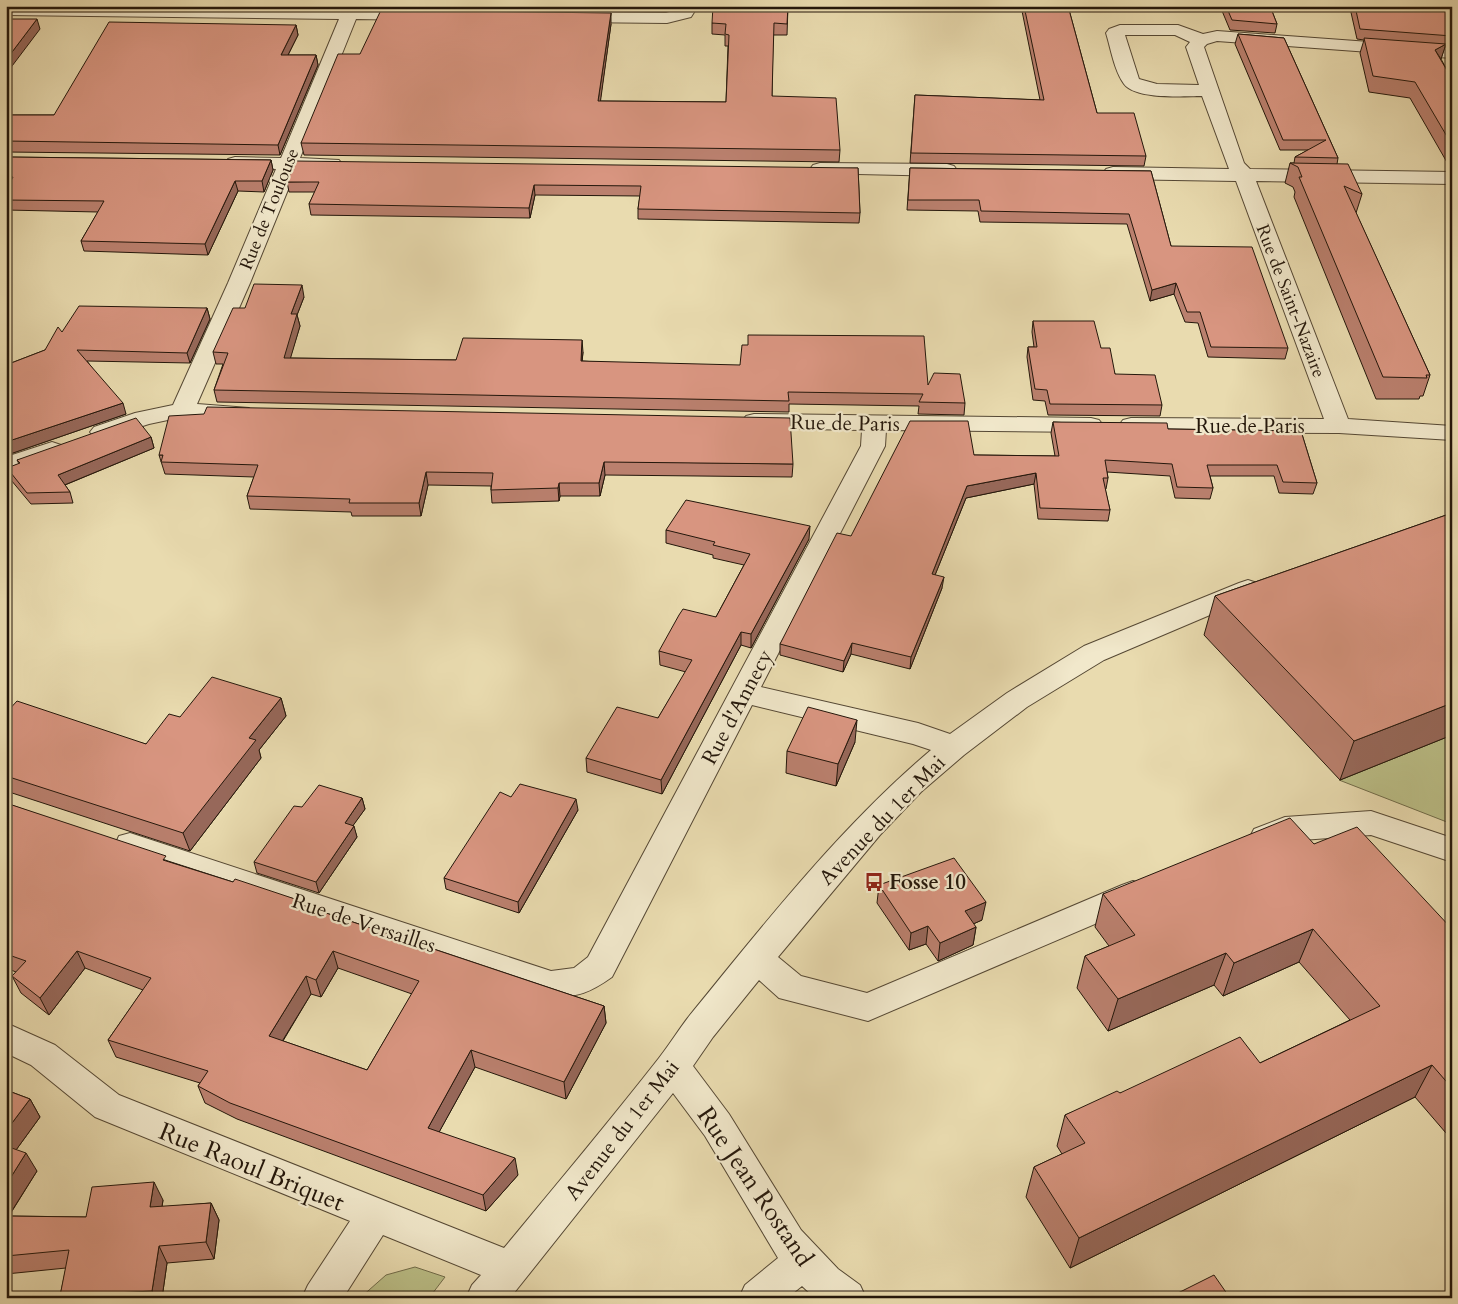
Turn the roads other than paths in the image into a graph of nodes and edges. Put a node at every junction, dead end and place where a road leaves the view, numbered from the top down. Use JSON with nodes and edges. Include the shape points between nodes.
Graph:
{"nodes":[{"id":1,"x":690,"y":6,"type":"edge"},
{"id":2,"x":6,"y":10,"type":"edge"},
{"id":3,"x":351,"y":10,"type":"edge"},
{"id":4,"x":439,"y":15,"type":"edge"},
{"id":5,"x":558,"y":16,"type":"edge"},
{"id":6,"x":1201,"y":40,"type":"junction"},
{"id":7,"x":1452,"y":52,"type":"edge"},
{"id":8,"x":1210,"y":90,"type":"junction"},
{"id":9,"x":216,"y":162,"type":"edge"},
{"id":10,"x":286,"y":164,"type":"junction"},
{"id":11,"x":346,"y":164,"type":"edge"},
{"id":12,"x":804,"y":169,"type":"edge"},
{"id":13,"x":963,"y":171,"type":"edge"},
{"id":14,"x":1099,"y":173,"type":"edge"},
{"id":15,"x":1244,"y":175,"type":"junction"},
{"id":16,"x":1452,"y":178,"type":"edge"},
{"id":17,"x":182,"y":410,"type":"junction"},
{"id":18,"x":261,"y":413,"type":"edge"},
{"id":19,"x":736,"y":421,"type":"edge"},
{"id":20,"x":875,"y":423,"type":"junction"},
{"id":21,"x":1339,"y":426,"type":"junction"},
{"id":22,"x":1452,"y":433,"type":"edge"},
{"id":23,"x":6,"y":466,"type":"edge"},
{"id":24,"x":1272,"y":580,"type":"edge"},
{"id":25,"x":745,"y":694,"type":"junction"},
{"id":26,"x":954,"y":746,"type":"junction"},
{"id":27,"x":100,"y":835,"type":"edge"},
{"id":28,"x":1241,"y":848,"type":"edge"},
{"id":29,"x":1452,"y":850,"type":"edge"},
{"id":30,"x":1162,"y":882,"type":"edge"},
{"id":31,"x":758,"y":960,"type":"junction"},
{"id":32,"x":581,"y":981,"type":"joint"},
{"id":33,"x":6,"y":1037,"type":"edge"},
{"id":34,"x":673,"y":1067,"type":"junction"},
{"id":35,"x":375,"y":1216,"type":"junction"},
{"id":36,"x":799,"y":1259,"type":"junction"},
{"id":37,"x":511,"y":1269,"type":"junction"},
{"id":38,"x":321,"y":1298,"type":"edge"},
{"id":39,"x":485,"y":1298,"type":"edge"},
{"id":40,"x":758,"y":1298,"type":"edge"},
{"id":41,"x":847,"y":1298,"type":"edge"}],
"edges":[{"from":1,"to":5,"type":"street","via":[[685,13],[667,18]]},
{"from":2,"to":3,"type":"street"},
{"from":3,"to":4,"type":"street"},
{"from":3,"to":10,"type":"street","name":"Rue de Toulouse"},
{"from":6,"to":7,"type":"street","via":[[1217,36]]},
{"from":6,"to":8,"type":"street","name":"Rue de Saint-Nazaire","via":[[1195,47]]},
{"from":6,"to":8,"type":"street","via":[[1178,30],[1120,30],[1115,33],[1132,82],[1140,87]]},
{"from":8,"to":15,"type":"street","name":"Rue de Saint-Nazaire","via":[[1235,164]]},
{"from":9,"to":10,"type":"street"},
{"from":10,"to":11,"type":"street"},
{"from":10,"to":17,"type":"street","name":"Rue de Toulouse","via":[[239,283]]},
{"from":12,"to":13,"type":"street"},
{"from":14,"to":15,"type":"street"},
{"from":15,"to":16,"type":"street"},
{"from":15,"to":21,"type":"street","name":"Rue de Saint-Nazaire"},
{"from":17,"to":18,"type":"street"},
{"from":17,"to":23,"type":"street","via":[[143,418]]},
{"from":19,"to":20,"type":"street","name":"Rue de Paris"},
{"from":20,"to":21,"type":"street","name":"Rue de Paris"},
{"from":20,"to":25,"type":"street","name":"Rue d'Annecy","via":[[873,446]]},
{"from":21,"to":22,"type":"street","name":"Rue de Paris"},
{"from":24,"to":26,"type":"street","name":"Avenue du 1er Mai","via":[[1094,653],[1017,700]]},
{"from":25,"to":26,"type":"street","via":[[918,734]]},
{"from":25,"to":32,"type":"street","name":"Rue d'Annecy","via":[[600,967]]},
{"from":26,"to":31,"type":"street","name":"Avenue du 1er Mai","via":[[911,784],[869,828]]},
{"from":27,"to":32,"type":"street","name":"Rue de Versailles","via":[[551,985]]},
{"from":28,"to":29,"type":"street","via":[[1284,829],[1371,823]]},
{"from":30,"to":31,"type":"street","via":[[868,1007],[791,988]]},
{"from":31,"to":34,"type":"street","name":"Avenue du 1er Mai","via":[[701,1027]]},
{"from":33,"to":35,"type":"street","name":"Rue Raoul Briquet","via":[[44,1055],[107,1106]]},
{"from":34,"to":36,"type":"street","name":"Rue Jean Rostand","via":[[717,1126]]},
{"from":34,"to":37,"type":"street","name":"Avenue du 1er Mai"},
{"from":35,"to":37,"type":"street","name":"Rue Raoul Briquet"},
{"from":35,"to":38,"type":"street"},
{"from":36,"to":40,"type":"street","via":[[792,1270]]},
{"from":36,"to":41,"type":"street","name":"Rue Jean Rostand"},
{"from":37,"to":39,"type":"street","name":"Avenue du 1er Mai"}]}
